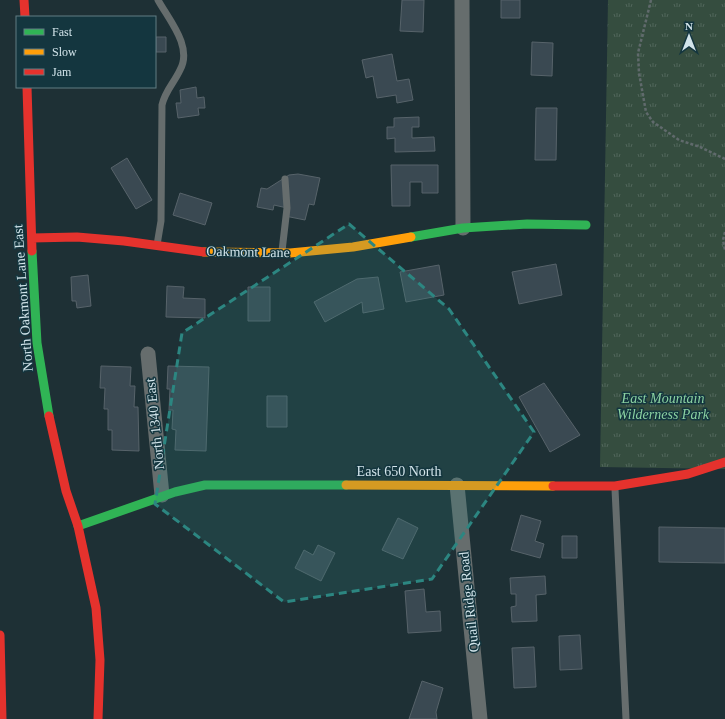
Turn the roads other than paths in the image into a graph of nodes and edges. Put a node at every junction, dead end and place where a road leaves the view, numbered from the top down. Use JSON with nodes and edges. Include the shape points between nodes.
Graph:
{"nodes":[{"id":1,"x":24,"y":0,"type":"edge"},
{"id":2,"x":158,"y":0,"type":"edge"},
{"id":3,"x":462,"y":0,"type":"edge"},
{"id":4,"x":25,"y":16,"type":"edge"},
{"id":5,"x":27,"y":88,"type":"edge"},
{"id":6,"x":285,"y":179,"type":"dead end"},
{"id":7,"x":586,"y":225,"type":"dead end"},
{"id":8,"x":463,"y":228,"type":"junction"},
{"id":9,"x":32,"y":238,"type":"junction"},
{"id":10,"x":156,"y":247,"type":"junction"},
{"id":11,"x":282,"y":253,"type":"junction"},
{"id":12,"x":148,"y":354,"type":"dead end"},
{"id":13,"x":725,"y":462,"type":"edge"},
{"id":14,"x":457,"y":486,"type":"junction"},
{"id":15,"x":615,"y":486,"type":"junction"},
{"id":16,"x":162,"y":495,"type":"junction"},
{"id":17,"x":78,"y":526,"type":"junction"},
{"id":18,"x":0,"y":635,"type":"edge"},
{"id":19,"x":2,"y":719,"type":"edge"},
{"id":20,"x":98,"y":719,"type":"edge"},
{"id":21,"x":480,"y":719,"type":"edge"},
{"id":22,"x":626,"y":719,"type":"edge"}],
"edges":[{"from":1,"to":4,"type":"main road"},
{"from":2,"to":10,"type":"lane","via":[[183,46],[184,59],[181,70],[164,96],[162,106],[161,221]]},
{"from":3,"to":8,"type":"street"},
{"from":5,"to":9,"type":"main road","name":"North Oakmont Lane East"},
{"from":6,"to":11,"type":"lane","via":[[287,208]]},
{"from":7,"to":8,"type":"main road","name":"Oakmont Lane","via":[[527,224]]},
{"from":8,"to":11,"type":"main road","name":"Oakmont Lane","via":[[353,247]]},
{"from":9,"to":10,"type":"main road","name":"Oakmont Lane","via":[[101,239]]},
{"from":9,"to":17,"type":"main road","name":"North Oakmont Lane East","via":[[33,295],[43,386],[66,491]]},
{"from":10,"to":11,"type":"main road","name":"Oakmont Lane","via":[[196,252]]},
{"from":12,"to":16,"type":"street","name":"North 1340 East"},
{"from":13,"to":15,"type":"main road","name":"East 650 North","via":[[688,474]]},
{"from":14,"to":15,"type":"main road","name":"East 650 North"},
{"from":14,"to":16,"type":"main road","name":"East 650 North","via":[[223,484],[188,488]]},
{"from":14,"to":21,"type":"street","name":"Quail Ridge Road"},
{"from":15,"to":22,"type":"lane"},
{"from":16,"to":17,"type":"main road","name":"East 650 North"},
{"from":17,"to":20,"type":"main road","name":"North Oakmont Lane East","via":[[96,608],[100,660]]},
{"from":18,"to":19,"type":"main road"}]}
